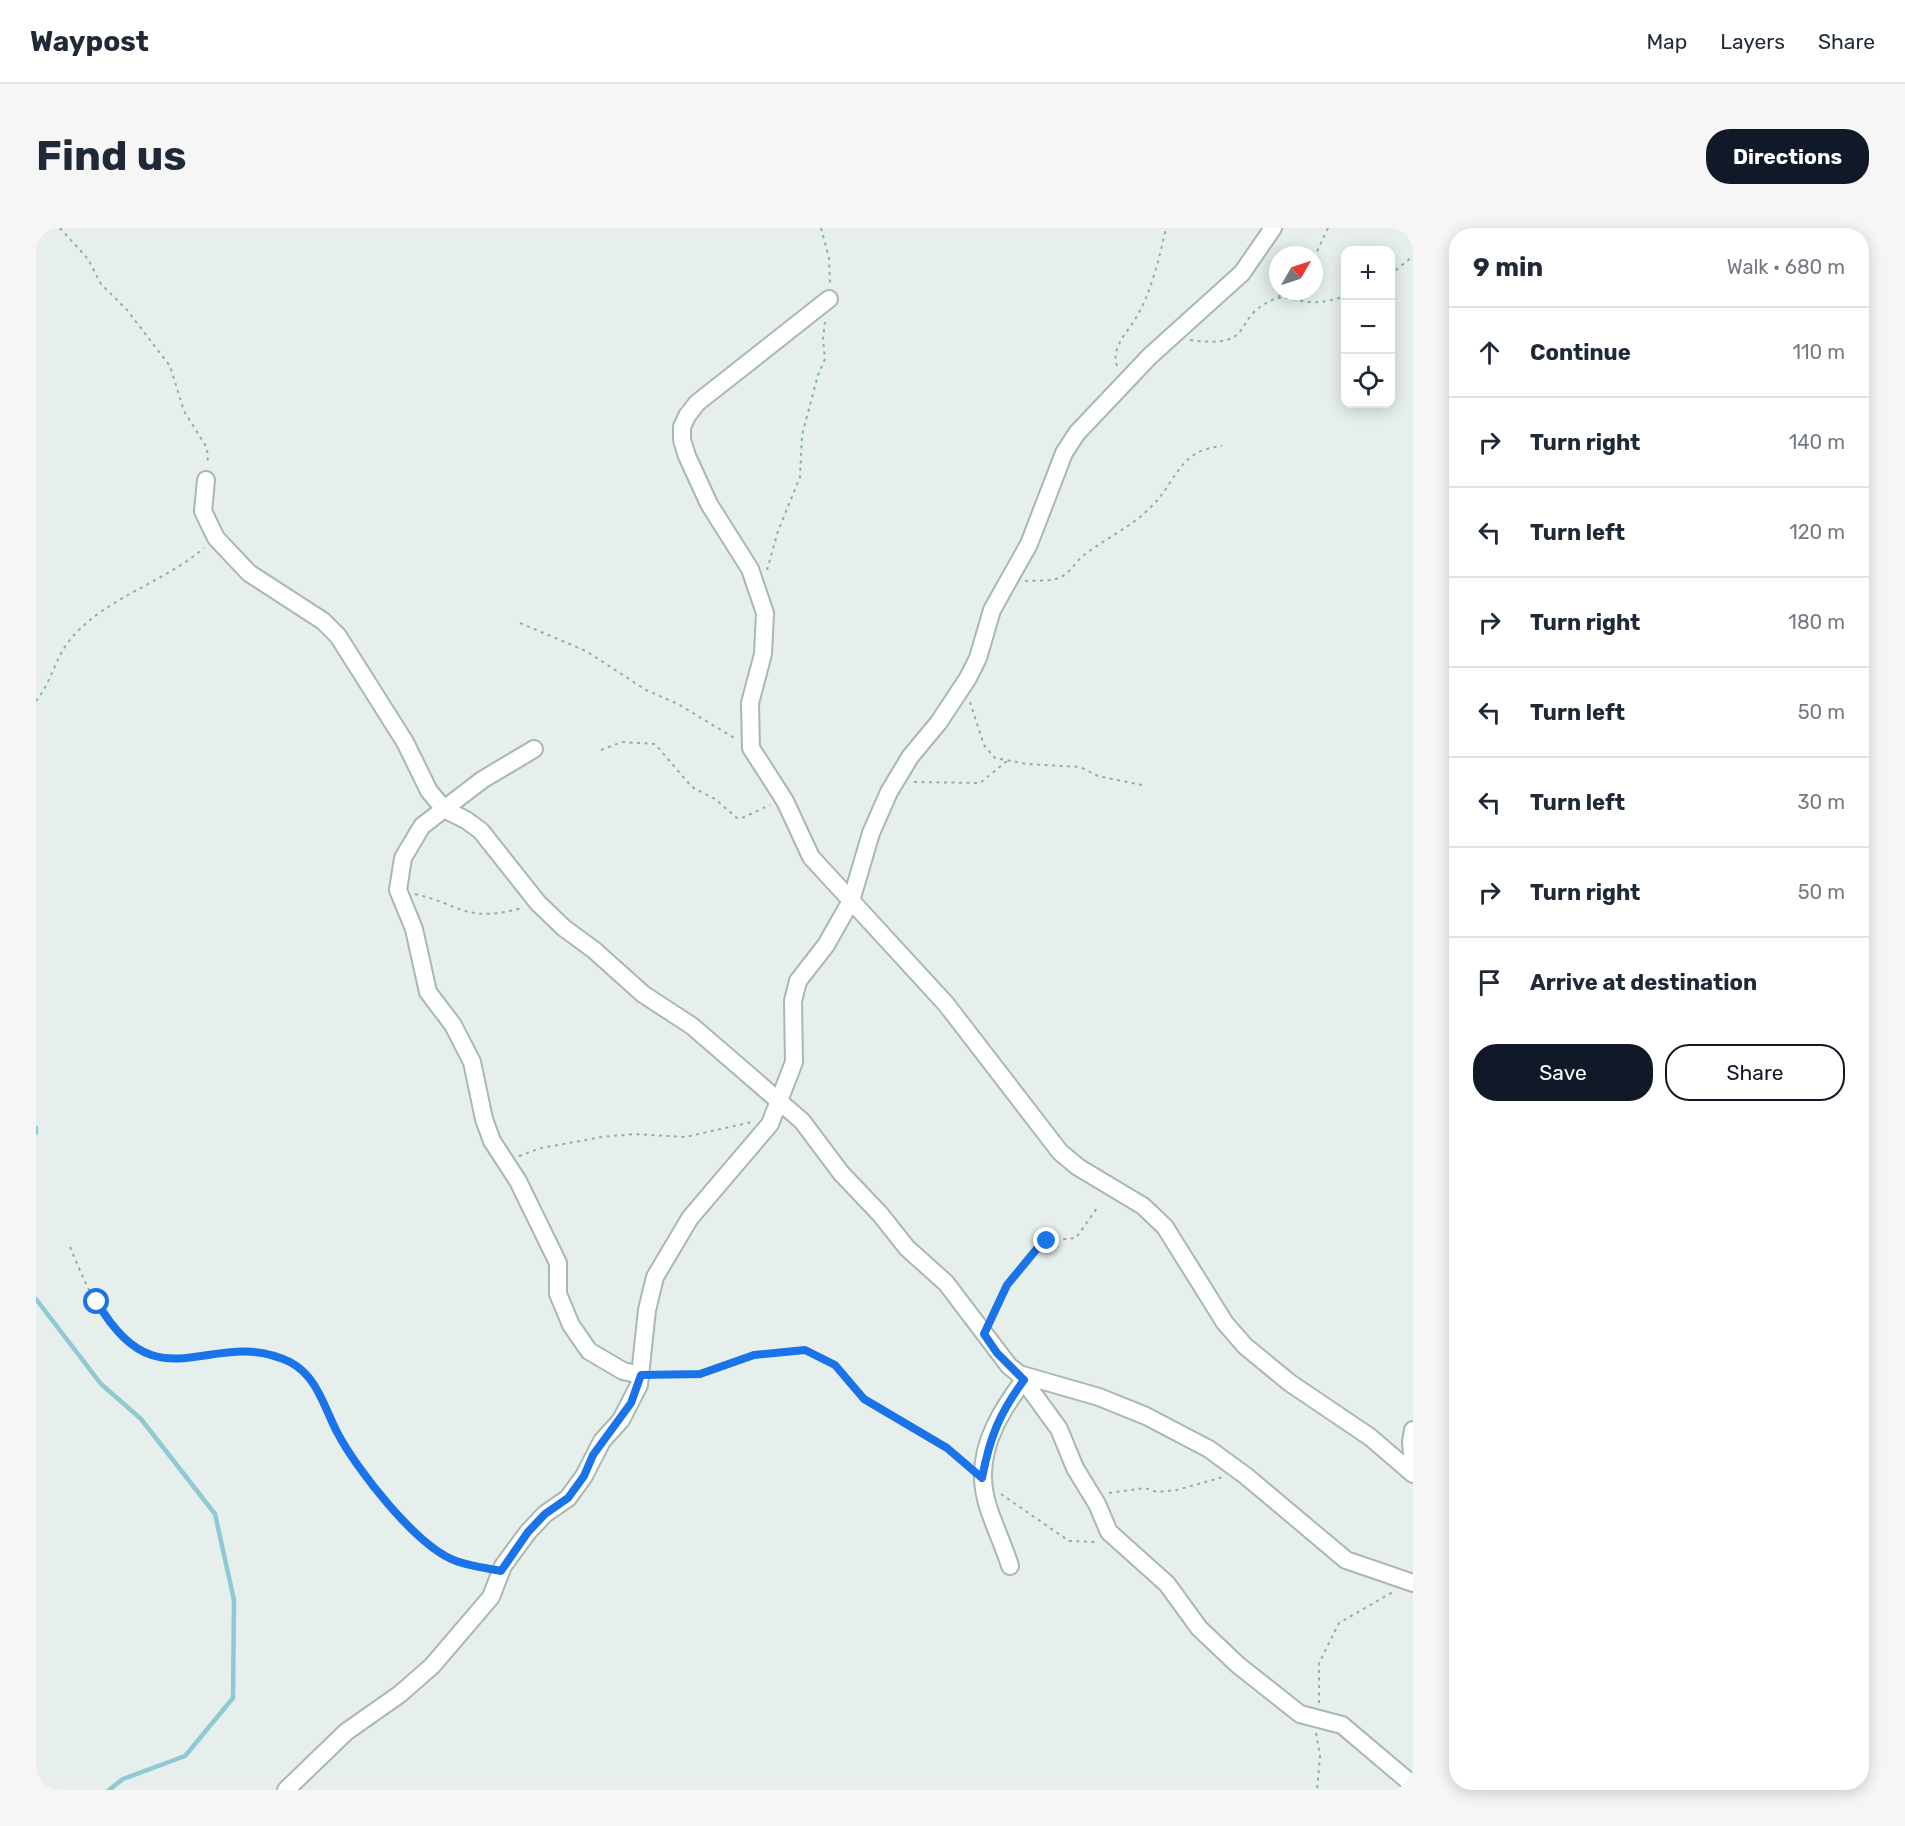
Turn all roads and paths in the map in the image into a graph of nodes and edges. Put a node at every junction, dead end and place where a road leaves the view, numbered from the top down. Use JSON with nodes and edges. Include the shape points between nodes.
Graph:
{"nodes":[{"id":1,"x":60,"y":228,"type":"edge"},
{"id":2,"x":820,"y":228,"type":"edge"},
{"id":3,"x":1166,"y":228,"type":"edge"},
{"id":4,"x":1273,"y":228,"type":"edge"},
{"id":5,"x":1328,"y":228,"type":"edge"},
{"id":6,"x":1320,"y":246,"type":"edge"},
{"id":7,"x":1413,"y":256,"type":"edge"},
{"id":8,"x":1395,"y":271,"type":"edge"},
{"id":9,"x":1341,"y":297,"type":"edge"},
{"id":10,"x":829,"y":299,"type":"junction"},
{"id":11,"x":1274,"y":300,"type":"edge"},
{"id":12,"x":1292,"y":300,"type":"edge"},
{"id":13,"x":1168,"y":338,"type":"junction"},
{"id":14,"x":1126,"y":381,"type":"junction"},
{"id":15,"x":1222,"y":446,"type":"dead end"},
{"id":16,"x":206,"y":480,"type":"joint"},
{"id":17,"x":216,"y":538,"type":"junction"},
{"id":18,"x":1007,"y":581,"type":"junction"},
{"id":19,"x":762,"y":598,"type":"junction"},
{"id":20,"x":520,"y":623,"type":"dead end"},
{"id":21,"x":964,"y":685,"type":"junction"},
{"id":22,"x":36,"y":701,"type":"edge"},
{"id":23,"x":751,"y":748,"type":"junction"},
{"id":24,"x":534,"y":749,"type":"dead end"},
{"id":25,"x":601,"y":750,"type":"dead end"},
{"id":26,"x":1007,"y":761,"type":"junction"},
{"id":27,"x":896,"y":781,"type":"junction"},
{"id":28,"x":1142,"y":785,"type":"dead end"},
{"id":29,"x":785,"y":801,"type":"junction"},
{"id":30,"x":444,"y":809,"type":"junction"},
{"id":31,"x":398,"y":890,"type":"junction"},
{"id":32,"x":852,"y":901,"type":"junction"},
{"id":33,"x":538,"y":903,"type":"junction"},
{"id":34,"x":779,"y":1102,"type":"junction"},
{"id":35,"x":770,"y":1124,"type":"junction"},
{"id":36,"x":505,"y":1161,"type":"junction"},
{"id":37,"x":1097,"y":1208,"type":"dead end"},
{"id":38,"x":69,"y":1247,"type":"dead end"},
{"id":39,"x":984,"y":1334,"type":"junction"},
{"id":40,"x":641,"y":1375,"type":"junction"},
{"id":41,"x":1022,"y":1377,"type":"junction"},
{"id":42,"x":1413,"y":1430,"type":"edge"},
{"id":43,"x":1413,"y":1465,"type":"edge"},
{"id":44,"x":1239,"y":1470,"type":"junction"},
{"id":45,"x":1413,"y":1474,"type":"edge"},
{"id":46,"x":982,"y":1478,"type":"junction"},
{"id":47,"x":1091,"y":1495,"type":"junction"},
{"id":48,"x":1113,"y":1538,"type":"junction"},
{"id":49,"x":1010,"y":1566,"type":"dead end"},
{"id":50,"x":501,"y":1571,"type":"junction"},
{"id":51,"x":1410,"y":1582,"type":"edge"},
{"id":52,"x":1316,"y":1719,"type":"junction"},
{"id":53,"x":1413,"y":1785,"type":"edge"},
{"id":54,"x":286,"y":1790,"type":"edge"},
{"id":55,"x":1317,"y":1790,"type":"edge"}],
"edges":[{"from":1,"to":16,"type":"path","via":[[170,366],[184,411],[207,448]]},
{"from":2,"to":10,"type":"path","via":[[830,258]]},
{"from":3,"to":14,"type":"path","via":[[1140,311],[1116,350],[1114,358]]},
{"from":4,"to":13,"type":"street","via":[[1242,273]]},
{"from":5,"to":6,"type":"path"},
{"from":7,"to":8,"type":"path"},
{"from":9,"to":12,"type":"path","via":[[1325,302]]},
{"from":10,"to":19,"type":"path","via":[[823,339],[825,359],[802,435],[800,477],[778,531]]},
{"from":10,"to":19,"type":"street","via":[[698,403],[682,427],[682,440],[698,482],[750,570]]},
{"from":11,"to":13,"type":"path","via":[[1259,308],[1238,335],[1228,341]]},
{"from":13,"to":14,"type":"street"},
{"from":14,"to":18,"type":"street","via":[[1077,433],[1064,453],[1029,544]]},
{"from":15,"to":18,"type":"path","via":[[1186,458],[1152,506],[1082,556],[1065,575],[1054,580]]},
{"from":16,"to":17,"type":"street","via":[[203,511]]},
{"from":17,"to":22,"type":"path","via":[[174,571],[94,615],[65,644]]},
{"from":17,"to":30,"type":"street","via":[[249,573],[323,621],[338,636],[405,742],[429,791]]},
{"from":18,"to":21,"type":"street"},
{"from":19,"to":23,"type":"street","via":[[765,637],[750,703]]},
{"from":20,"to":23,"type":"path","via":[[586,651],[646,690],[685,708]]},
{"from":21,"to":26,"type":"path","via":[[986,750]]},
{"from":21,"to":27,"type":"street"},
{"from":23,"to":29,"type":"street"},
{"from":24,"to":30,"type":"street","via":[[482,780]]},
{"from":25,"to":29,"type":"path","via":[[622,742],[655,744],[692,787],[740,819]]},
{"from":26,"to":27,"type":"path","via":[[985,781],[973,784]]},
{"from":26,"to":28,"type":"path","via":[[1080,767],[1098,776]]},
{"from":27,"to":32,"type":"street","via":[[871,832]]},
{"from":29,"to":32,"type":"street","via":[[811,857]]},
{"from":30,"to":31,"type":"street","via":[[422,826],[409,844]]},
{"from":30,"to":33,"type":"street","via":[[481,831]]},
{"from":31,"to":33,"type":"path","via":[[473,915],[487,916]]},
{"from":31,"to":36,"type":"street","via":[[414,929],[428,992],[453,1025],[472,1062],[484,1119]]},
{"from":32,"to":34,"type":"street","via":[[826,945],[798,981],[793,1001],[794,1062]]},
{"from":32,"to":45,"type":"street","via":[[946,1004],[1060,1152],[1143,1206],[1165,1227],[1225,1323],[1245,1346],[1290,1383],[1370,1437]]},
{"from":33,"to":34,"type":"street","via":[[632,985],[692,1026]]},
{"from":34,"to":35,"type":"street"},
{"from":34,"to":39,"type":"street","via":[[812,1131],[841,1173],[907,1248],[946,1283]]},
{"from":35,"to":36,"type":"path","via":[[740,1124],[685,1137],[602,1137],[541,1148]]},
{"from":35,"to":40,"type":"street","via":[[690,1218],[655,1277],[647,1310]]},
{"from":36,"to":40,"type":"street","via":[[558,1263],[559,1299],[579,1339],[589,1352],[605,1362]]},
{"from":37,"to":39,"type":"path","via":[[1076,1238],[1040,1245],[1007,1285]]},
{"from":38,"to":50,"type":"path","via":[[108,1322],[130,1346],[160,1357],[184,1359],[249,1353],[280,1359],[301,1369],[312,1381],[338,1435],[364,1473],[415,1532],[456,1561]]},
{"from":39,"to":41,"type":"street"},
{"from":40,"to":46,"type":"path","via":[[700,1374],[754,1355],[805,1350],[835,1365],[864,1399],[947,1448]]},
{"from":40,"to":50,"type":"street","via":[[631,1403],[593,1455],[584,1476],[568,1498],[528,1532]]},
{"from":41,"to":44,"type":"street","via":[[1099,1397],[1146,1416],[1209,1449]]},
{"from":41,"to":46,"type":"street","via":[[993,1431]]},
{"from":41,"to":47,"type":"street","via":[[1054,1421]]},
{"from":42,"to":43,"type":"street"},
{"from":44,"to":47,"type":"path","via":[[1193,1488],[1157,1492],[1145,1488]]},
{"from":44,"to":51,"type":"street","via":[[1346,1560]]},
{"from":46,"to":48,"type":"path","via":[[1069,1541],[1090,1543]]},
{"from":46,"to":49,"type":"street"},
{"from":47,"to":48,"type":"street"},
{"from":48,"to":52,"type":"street","via":[[1167,1584],[1191,1620],[1220,1649],[1300,1714]]},
{"from":50,"to":54,"type":"street","via":[[491,1597],[432,1666],[346,1732]]},
{"from":51,"to":52,"type":"path","via":[[1339,1623],[1319,1663]]},
{"from":52,"to":53,"type":"street","via":[[1342,1725]]},
{"from":52,"to":55,"type":"path","via":[[1320,1756]]}]}
